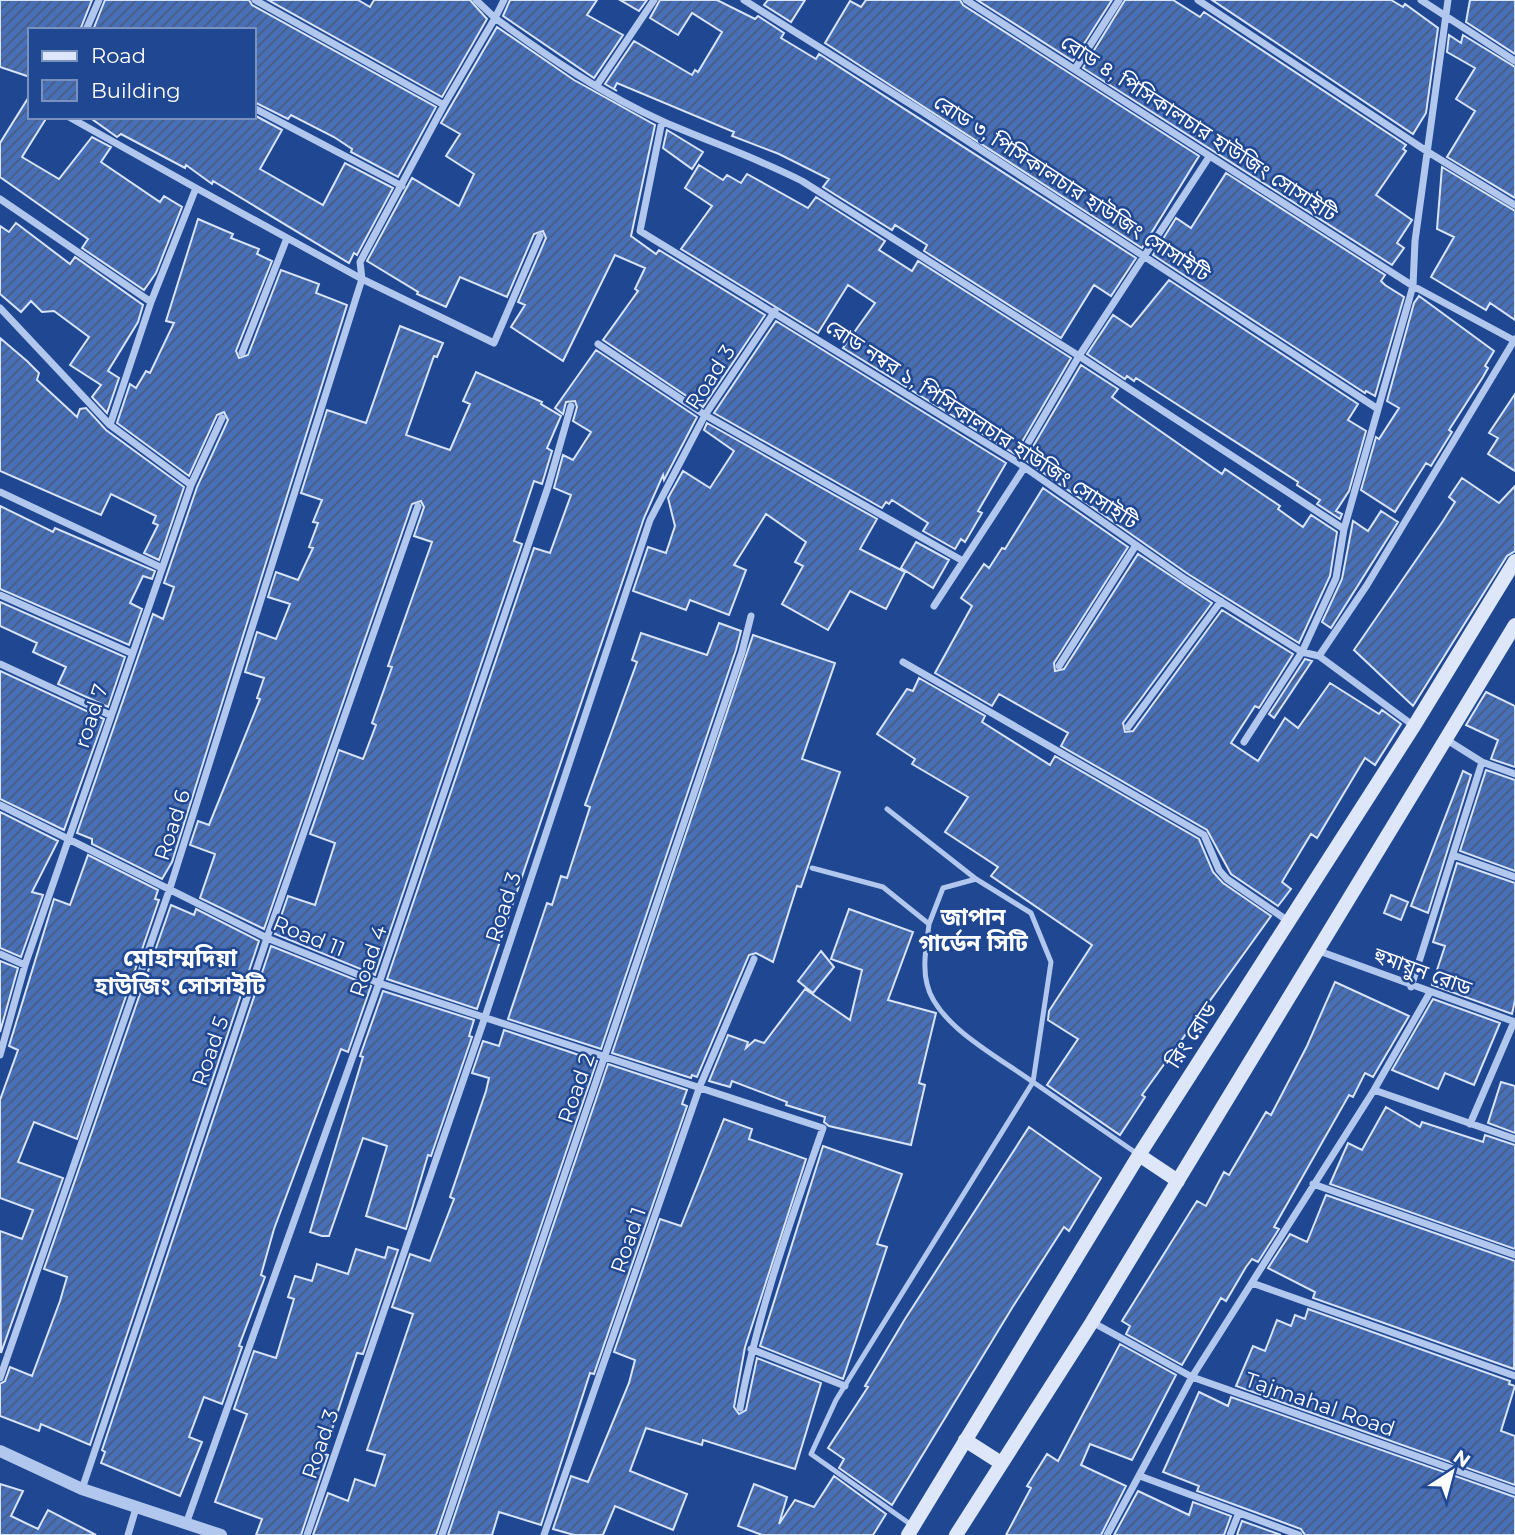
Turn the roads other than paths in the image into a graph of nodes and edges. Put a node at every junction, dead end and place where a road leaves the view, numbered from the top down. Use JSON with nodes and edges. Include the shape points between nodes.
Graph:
{"nodes":[{"id":1,"x":99,"y":0,"type":"edge"},
{"id":2,"x":255,"y":0,"type":"edge"},
{"id":3,"x":475,"y":0,"type":"edge"},
{"id":4,"x":504,"y":0,"type":"edge"},
{"id":5,"x":654,"y":0,"type":"edge"},
{"id":6,"x":744,"y":0,"type":"edge"},
{"id":7,"x":966,"y":0,"type":"edge"},
{"id":8,"x":1119,"y":0,"type":"edge"},
{"id":9,"x":1198,"y":0,"type":"edge"},
{"id":10,"x":1421,"y":0,"type":"edge"},
{"id":11,"x":1448,"y":0,"type":"edge"},
{"id":12,"x":1447,"y":17,"type":"junction"},
{"id":13,"x":495,"y":18,"type":"junction"},
{"id":14,"x":87,"y":28,"type":"edge"},
{"id":15,"x":1515,"y":61,"type":"edge"},
{"id":16,"x":1075,"y":69,"type":"junction"},
{"id":17,"x":597,"y":85,"type":"junction"},
{"id":18,"x":444,"y":105,"type":"junction"},
{"id":19,"x":256,"y":109,"type":"edge"},
{"id":20,"x":73,"y":119,"type":"edge"},
{"id":21,"x":662,"y":121,"type":"junction"},
{"id":22,"x":1428,"y":152,"type":"junction"},
{"id":23,"x":1209,"y":157,"type":"junction"},
{"id":24,"x":402,"y":186,"type":"junction"},
{"id":25,"x":196,"y":188,"type":"junction"},
{"id":26,"x":0,"y":198,"type":"edge"},
{"id":27,"x":1515,"y":205,"type":"edge"},
{"id":28,"x":540,"y":236,"type":"dead end"},
{"id":29,"x":287,"y":237,"type":"junction"},
{"id":30,"x":1146,"y":256,"type":"junction"},
{"id":31,"x":362,"y":279,"type":"junction"},
{"id":32,"x":1413,"y":286,"type":"junction"},
{"id":33,"x":151,"y":302,"type":"junction"},
{"id":34,"x":0,"y":308,"type":"edge"},
{"id":35,"x":775,"y":311,"type":"junction"},
{"id":36,"x":1515,"y":340,"type":"edge"},
{"id":37,"x":598,"y":344,"type":"dead end"},
{"id":38,"x":242,"y":354,"type":"dead end"},
{"id":39,"x":1079,"y":355,"type":"junction"},
{"id":40,"x":571,"y":406,"type":"dead end"},
{"id":41,"x":1378,"y":409,"type":"junction"},
{"id":42,"x":705,"y":415,"type":"junction"},
{"id":43,"x":222,"y":418,"type":"dead end"},
{"id":44,"x":110,"y":425,"type":"junction"},
{"id":45,"x":1017,"y":462,"type":"junction"},
{"id":46,"x":1024,"y":468,"type":"junction"},
{"id":47,"x":191,"y":485,"type":"junction"},
{"id":48,"x":0,"y":492,"type":"edge"},
{"id":49,"x":418,"y":506,"type":"dead end"},
{"id":50,"x":1344,"y":529,"type":"junction"},
{"id":51,"x":1136,"y":545,"type":"junction"},
{"id":52,"x":963,"y":561,"type":"junction"},
{"id":53,"x":1515,"y":561,"type":"edge"},
{"id":54,"x":160,"y":567,"type":"junction"},
{"id":55,"x":0,"y":594,"type":"edge"},
{"id":56,"x":1221,"y":601,"type":"junction"},
{"id":57,"x":934,"y":606,"type":"dead end"},
{"id":58,"x":751,"y":616,"type":"dead end"},
{"id":59,"x":1515,"y":625,"type":"edge"},
{"id":60,"x":1302,"y":652,"type":"junction"},
{"id":61,"x":131,"y":653,"type":"junction"},
{"id":62,"x":1319,"y":656,"type":"junction"},
{"id":63,"x":903,"y":662,"type":"dead end"},
{"id":64,"x":0,"y":664,"type":"edge"},
{"id":65,"x":1059,"y":666,"type":"dead end"},
{"id":66,"x":110,"y":715,"type":"junction"},
{"id":67,"x":1414,"y":726,"type":"junction"},
{"id":68,"x":1128,"y":727,"type":"dead end"},
{"id":69,"x":1447,"y":740,"type":"junction"},
{"id":70,"x":1244,"y":742,"type":"dead end"},
{"id":71,"x":1482,"y":762,"type":"junction"},
{"id":72,"x":1515,"y":774,"type":"edge"},
{"id":73,"x":0,"y":805,"type":"edge"},
{"id":74,"x":887,"y":809,"type":"dead end"},
{"id":75,"x":70,"y":839,"type":"junction"},
{"id":76,"x":1453,"y":855,"type":"junction"},
{"id":77,"x":812,"y":869,"type":"dead end"},
{"id":78,"x":1515,"y":877,"type":"edge"},
{"id":79,"x":976,"y":879,"type":"junction"},
{"id":80,"x":170,"y":888,"type":"junction"},
{"id":81,"x":1289,"y":921,"type":"junction"},
{"id":82,"x":929,"y":924,"type":"junction"},
{"id":83,"x":267,"y":938,"type":"junction"},
{"id":84,"x":1319,"y":951,"type":"junction"},
{"id":85,"x":0,"y":954,"type":"edge"},
{"id":86,"x":754,"y":959,"type":"dead end"},
{"id":87,"x":25,"y":965,"type":"junction"},
{"id":88,"x":379,"y":983,"type":"junction"},
{"id":89,"x":1411,"y":987,"type":"junction"},
{"id":90,"x":1429,"y":994,"type":"junction"},
{"id":91,"x":485,"y":1017,"type":"junction"},
{"id":92,"x":1514,"y":1022,"type":"edge"},
{"id":93,"x":0,"y":1055,"type":"edge"},
{"id":94,"x":606,"y":1056,"type":"junction"},
{"id":95,"x":1032,"y":1082,"type":"junction"},
{"id":96,"x":700,"y":1087,"type":"junction"},
{"id":97,"x":1374,"y":1090,"type":"junction"},
{"id":98,"x":1470,"y":1124,"type":"junction"},
{"id":99,"x":1515,"y":1139,"type":"edge"},
{"id":100,"x":1139,"y":1155,"type":"junction"},
{"id":101,"x":1178,"y":1181,"type":"junction"},
{"id":102,"x":1313,"y":1184,"type":"junction"},
{"id":103,"x":1515,"y":1255,"type":"edge"},
{"id":104,"x":1252,"y":1283,"type":"junction"},
{"id":105,"x":1092,"y":1322,"type":"junction"},
{"id":106,"x":751,"y":1349,"type":"junction"},
{"id":107,"x":1192,"y":1377,"type":"junction"},
{"id":108,"x":1515,"y":1377,"type":"edge"},
{"id":109,"x":0,"y":1378,"type":"edge"},
{"id":110,"x":845,"y":1386,"type":"junction"},
{"id":111,"x":740,"y":1408,"type":"dead end"},
{"id":112,"x":965,"y":1440,"type":"junction"},
{"id":113,"x":0,"y":1451,"type":"edge"},
{"id":114,"x":1001,"y":1463,"type":"junction"},
{"id":115,"x":1140,"y":1476,"type":"junction"},
{"id":116,"x":82,"y":1489,"type":"junction"},
{"id":117,"x":1515,"y":1491,"type":"edge"},
{"id":118,"x":136,"y":1508,"type":"junction"},
{"id":119,"x":1238,"y":1515,"type":"junction"},
{"id":120,"x":186,"y":1524,"type":"junction"},
{"id":121,"x":911,"y":1530,"type":"edge"},
{"id":122,"x":128,"y":1535,"type":"edge"},
{"id":123,"x":221,"y":1535,"type":"edge"},
{"id":124,"x":307,"y":1535,"type":"edge"},
{"id":125,"x":442,"y":1535,"type":"edge"},
{"id":126,"x":544,"y":1535,"type":"edge"},
{"id":127,"x":956,"y":1535,"type":"edge"},
{"id":128,"x":1107,"y":1535,"type":"edge"},
{"id":129,"x":1230,"y":1535,"type":"edge"},
{"id":130,"x":1299,"y":1535,"type":"edge"}],
"edges":[{"from":1,"to":14,"type":"street"},
{"from":2,"to":18,"type":"street"},
{"from":3,"to":13,"type":"street"},
{"from":4,"to":13,"type":"street","name":"Road 6"},
{"from":5,"to":17,"type":"street"},
{"from":6,"to":30,"type":"street","name":"রোড ৩, পিসিকালচার হাউজিং সোসাইটি"},
{"from":7,"to":16,"type":"street","name":"রোড ৪, পিসিকালচার হাউজিং সোসাইটি"},
{"from":8,"to":16,"type":"street"},
{"from":9,"to":22,"type":"street"},
{"from":10,"to":12,"type":"street"},
{"from":11,"to":12,"type":"street"},
{"from":12,"to":15,"type":"street"},
{"from":12,"to":22,"type":"street"},
{"from":13,"to":17,"type":"street","via":[[553,61]]},
{"from":13,"to":18,"type":"street","name":"Road 6"},
{"from":16,"to":23,"type":"street","name":"রোড ৪, পিসিকালচার হাউজিং সোসাইটি"},
{"from":17,"to":21,"type":"street"},
{"from":18,"to":24,"type":"street","name":"Road 6"},
{"from":19,"to":24,"type":"street"},
{"from":20,"to":25,"type":"street"},
{"from":21,"to":35,"type":"street","name":"রোড নম্বর ১, পিসিকালচার হাউজিং সোসাইটি","via":[[640,231]]},
{"from":21,"to":39,"type":"street","via":[[802,181]]},
{"from":22,"to":27,"type":"street"},
{"from":22,"to":32,"type":"street"},
{"from":23,"to":30,"type":"street"},
{"from":23,"to":32,"type":"street","name":"রোড ৪, পিসিকালচার হাউজিং সোসাইটি"},
{"from":24,"to":31,"type":"street","name":"Road 6","via":[[360,262]]},
{"from":25,"to":29,"type":"street"},
{"from":25,"to":33,"type":"street"},
{"from":26,"to":33,"type":"street"},
{"from":28,"to":31,"type":"street","via":[[494,342]]},
{"from":29,"to":31,"type":"street"},
{"from":29,"to":38,"type":"street"},
{"from":30,"to":39,"type":"street"},
{"from":30,"to":41,"type":"street","name":"রোড ৩, পিসিকালচার হাউজিং সোসাইটি"},
{"from":31,"to":80,"type":"street","name":"Road 6"},
{"from":32,"to":36,"type":"street","name":"রোড ৪, পিসিকালচার হাউজিং সোসাইটি"},
{"from":32,"to":41,"type":"street"},
{"from":33,"to":44,"type":"street"},
{"from":34,"to":44,"type":"street"},
{"from":35,"to":42,"type":"street","name":"Road 3"},
{"from":35,"to":45,"type":"street","name":"রোড নম্বর ১, পিসিকালচার হাউজিং সোসাইটি"},
{"from":36,"to":62,"type":"street"},
{"from":37,"to":42,"type":"street"},
{"from":39,"to":45,"type":"street"},
{"from":39,"to":50,"type":"street"},
{"from":40,"to":88,"type":"street","name":"Road 4","via":[[548,487]]},
{"from":41,"to":50,"type":"street"},
{"from":42,"to":52,"type":"street"},
{"from":42,"to":91,"type":"street","name":"Road 3","via":[[650,520]]},
{"from":43,"to":47,"type":"street","name":"road 7"},
{"from":44,"to":47,"type":"street"},
{"from":45,"to":46,"type":"street","name":"রোড নম্বর ১, পিসিকালচার হাউজিং সোসাইটি"},
{"from":46,"to":51,"type":"street","name":"রোড নম্বর ১, পিসিকালচার হাউজিং সোসাইটি"},
{"from":46,"to":52,"type":"street"},
{"from":47,"to":54,"type":"street","name":"road 7"},
{"from":48,"to":54,"type":"street"},
{"from":49,"to":83,"type":"street","name":"Road 5"},
{"from":50,"to":60,"type":"street","via":[[1336,578]]},
{"from":51,"to":56,"type":"street","name":"রোড নম্বর ১, পিসিকালচার হাউজিং সোসাইটি"},
{"from":51,"to":65,"type":"street"},
{"from":52,"to":57,"type":"street"},
{"from":53,"to":67,"type":"main road","name":"রিং রোড"},
{"from":54,"to":61,"type":"street","name":"road 7"},
{"from":55,"to":61,"type":"street"},
{"from":56,"to":60,"type":"street","name":"রোড নম্বর ১, পিসিকালচার হাউজিং সোসাইটি"},
{"from":56,"to":68,"type":"street"},
{"from":58,"to":94,"type":"street","name":"Road 2"},
{"from":59,"to":69,"type":"main road"},
{"from":60,"to":62,"type":"street","name":"রোড নম্বর ১, পিসিকালচার হাউজিং সোসাইটি"},
{"from":60,"to":70,"type":"street"},
{"from":61,"to":66,"type":"street","name":"road 7"},
{"from":62,"to":67,"type":"street"},
{"from":63,"to":81,"type":"street","via":[[1205,835],[1227,879]]},
{"from":64,"to":66,"type":"street"},
{"from":66,"to":75,"type":"street","name":"road 7"},
{"from":67,"to":81,"type":"main road","name":"রিং রোড"},
{"from":69,"to":71,"type":"street"},
{"from":69,"to":84,"type":"main road"},
{"from":71,"to":72,"type":"street"},
{"from":71,"to":76,"type":"street"},
{"from":73,"to":75,"type":"street","name":"Road 11"},
{"from":74,"to":79,"type":"lane"},
{"from":75,"to":80,"type":"street","name":"Road 11"},
{"from":75,"to":87,"type":"street","name":"road 7"},
{"from":76,"to":78,"type":"street"},
{"from":76,"to":89,"type":"street"},
{"from":77,"to":82,"type":"lane","via":[[883,887]]},
{"from":79,"to":82,"type":"lane","via":[[943,888]]},
{"from":79,"to":95,"type":"lane","via":[[1031,913],[1051,962]]},
{"from":80,"to":83,"type":"street","name":"Road 11"},
{"from":80,"to":109,"type":"street","name":"Road 6"},
{"from":81,"to":100,"type":"main road","name":"রিং রোড"},
{"from":82,"to":95,"type":"lane","via":[[927,984],[943,1016]]},
{"from":83,"to":88,"type":"street","name":"Road 11"},
{"from":83,"to":116,"type":"street","name":"Road 5"},
{"from":84,"to":89,"type":"street","name":"হুমায়ুন রোড"},
{"from":84,"to":101,"type":"main road"},
{"from":85,"to":87,"type":"street"},
{"from":86,"to":96,"type":"street","name":"Road 1"},
{"from":87,"to":93,"type":"street","name":"road 7"},
{"from":88,"to":91,"type":"street","name":"Road 11"},
{"from":88,"to":120,"type":"street","name":"Road 4"},
{"from":89,"to":90,"type":"street","name":"হুমায়ুন রোড"},
{"from":90,"to":92,"type":"street","name":"হুমায়ুন রোড"},
{"from":90,"to":97,"type":"street"},
{"from":91,"to":94,"type":"street","name":"Road 11"},
{"from":91,"to":124,"type":"street","name":"Road 3"},
{"from":92,"to":98,"type":"street"},
{"from":94,"to":96,"type":"street","name":"Road 11"},
{"from":94,"to":125,"type":"street","name":"Road 2"},
{"from":95,"to":100,"type":"lane"},
{"from":95,"to":110,"type":"lane"},
{"from":96,"to":106,"type":"street","name":"Road 11","via":[[823,1128]]},
{"from":96,"to":126,"type":"street","name":"Road 1"},
{"from":97,"to":98,"type":"street"},
{"from":97,"to":102,"type":"street"},
{"from":98,"to":99,"type":"street"},
{"from":100,"to":101,"type":"main road"},
{"from":100,"to":112,"type":"main road","name":"রিং রোড"},
{"from":101,"to":105,"type":"main road"},
{"from":102,"to":103,"type":"street"},
{"from":102,"to":104,"type":"street"},
{"from":104,"to":107,"type":"street"},
{"from":104,"to":108,"type":"street"},
{"from":105,"to":107,"type":"street","name":"Tajmahal Road"},
{"from":105,"to":114,"type":"main road"},
{"from":106,"to":110,"type":"street"},
{"from":106,"to":111,"type":"street"},
{"from":107,"to":115,"type":"street"},
{"from":107,"to":117,"type":"street","name":"Tajmahal Road"},
{"from":110,"to":121,"type":"lane","via":[[811,1454]]},
{"from":112,"to":114,"type":"main road"},
{"from":112,"to":121,"type":"main road","name":"রিং রোড"},
{"from":113,"to":116,"type":"street"},
{"from":114,"to":127,"type":"main road"},
{"from":115,"to":119,"type":"street"},
{"from":115,"to":128,"type":"street"},
{"from":116,"to":118,"type":"street"},
{"from":118,"to":120,"type":"street"},
{"from":118,"to":122,"type":"street"},
{"from":119,"to":129,"type":"street"},
{"from":119,"to":130,"type":"street"},
{"from":120,"to":123,"type":"street"}]}
